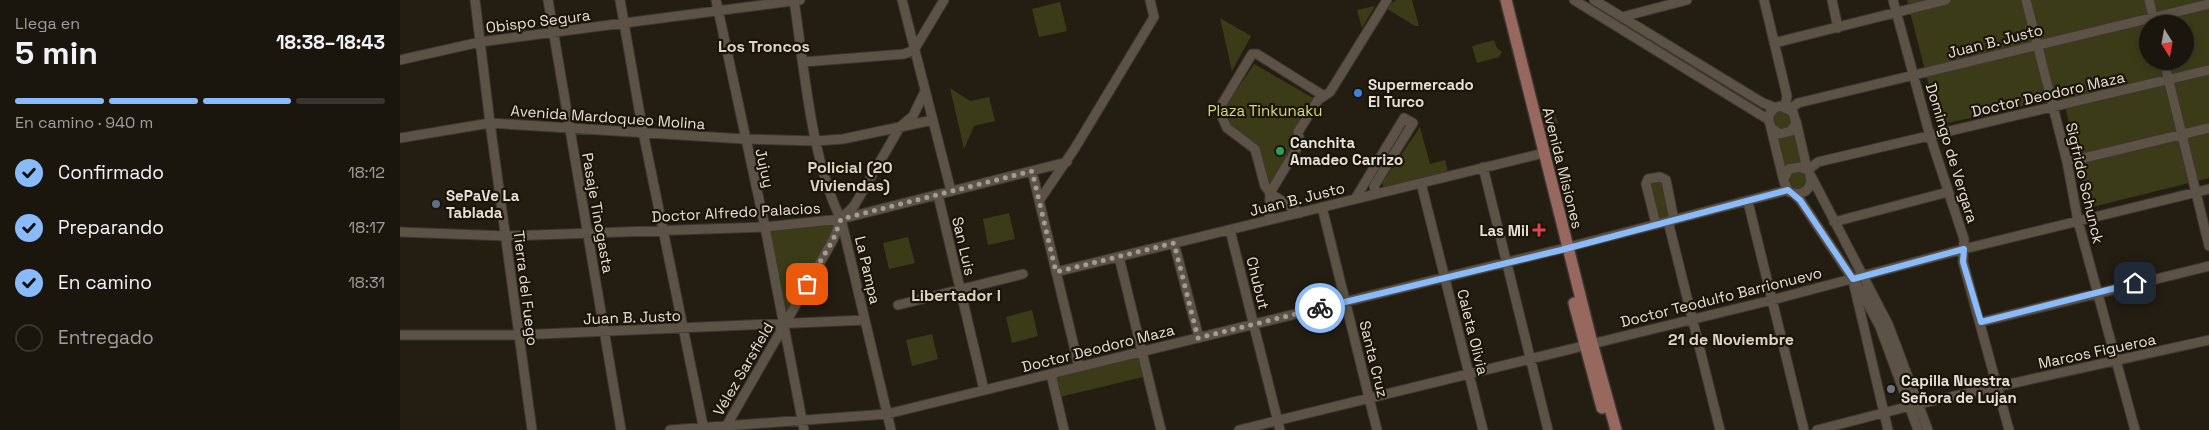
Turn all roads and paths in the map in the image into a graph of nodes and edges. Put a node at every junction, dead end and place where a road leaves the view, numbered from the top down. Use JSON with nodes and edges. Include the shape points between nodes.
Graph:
{"nodes":[{"id":1,"x":475,"y":0,"type":"edge"},
{"id":2,"x":548,"y":0,"type":"edge"},
{"id":3,"x":620,"y":0,"type":"edge"},
{"id":4,"x":716,"y":0,"type":"edge"},
{"id":5,"x":796,"y":0,"type":"edge"},
{"id":6,"x":902,"y":0,"type":"edge"},
{"id":7,"x":944,"y":0,"type":"edge"},
{"id":8,"x":1150,"y":0,"type":"edge"},
{"id":9,"x":1387,"y":0,"type":"edge"},
{"id":10,"x":1499,"y":0,"type":"edge"},
{"id":11,"x":1506,"y":0,"type":"edge"},
{"id":12,"x":1574,"y":0,"type":"edge"},
{"id":13,"x":1594,"y":0,"type":"edge"},
{"id":14,"x":1688,"y":0,"type":"edge"},
{"id":15,"x":1764,"y":0,"type":"edge"},
{"id":16,"x":1832,"y":0,"type":"edge"},
{"id":17,"x":1893,"y":0,"type":"edge"},
{"id":18,"x":1946,"y":0,"type":"edge"},
{"id":19,"x":2026,"y":0,"type":"edge"},
{"id":20,"x":2149,"y":0,"type":"edge"},
{"id":21,"x":2209,"y":4,"type":"edge"},
{"id":22,"x":718,"y":12,"type":"junction"},
{"id":23,"x":1897,"y":13,"type":"junction"},
{"id":24,"x":2153,"y":15,"type":"edge"},
{"id":25,"x":2171,"y":15,"type":"edge"},
{"id":26,"x":1622,"y":17,"type":"junction"},
{"id":27,"x":2139,"y":23,"type":"edge"},
{"id":28,"x":624,"y":24,"type":"junction"},
{"id":29,"x":1838,"y":28,"type":"junction"},
{"id":30,"x":554,"y":32,"type":"junction"},
{"id":31,"x":480,"y":42,"type":"junction"},
{"id":32,"x":1774,"y":43,"type":"junction"},
{"id":33,"x":2038,"y":45,"type":"junction"},
{"id":34,"x":914,"y":50,"type":"junction"},
{"id":35,"x":400,"y":60,"type":"edge"},
{"id":36,"x":804,"y":62,"type":"junction"},
{"id":37,"x":2166,"y":70,"type":"edge"},
{"id":38,"x":2209,"y":70,"type":"edge"},
{"id":39,"x":1914,"y":75,"type":"junction"},
{"id":40,"x":2168,"y":80,"type":"junction"},
{"id":41,"x":924,"y":93,"type":"junction"},
{"id":42,"x":1324,"y":96,"type":"junction"},
{"id":43,"x":2053,"y":107,"type":"junction"},
{"id":44,"x":1783,"y":108,"type":"junction"},
{"id":45,"x":933,"y":120,"type":"junction"},
{"id":46,"x":1796,"y":120,"type":"junction"},
{"id":47,"x":490,"y":123,"type":"junction"},
{"id":48,"x":1770,"y":124,"type":"junction"},
{"id":49,"x":900,"y":127,"type":"junction"},
{"id":50,"x":569,"y":128,"type":"junction"},
{"id":51,"x":2209,"y":128,"type":"edge"},
{"id":52,"x":643,"y":132,"type":"junction"},
{"id":53,"x":2182,"y":134,"type":"junction"},
{"id":54,"x":1930,"y":136,"type":"junction"},
{"id":55,"x":400,"y":138,"type":"edge"},
{"id":56,"x":744,"y":139,"type":"junction"},
{"id":57,"x":816,"y":141,"type":"junction"},
{"id":58,"x":1541,"y":153,"type":"junction"},
{"id":59,"x":1067,"y":162,"type":"junction"},
{"id":60,"x":2067,"y":162,"type":"junction"},
{"id":61,"x":1483,"y":167,"type":"junction"},
{"id":62,"x":1032,"y":171,"type":"junction"},
{"id":63,"x":1808,"y":171,"type":"junction"},
{"id":64,"x":1784,"y":180,"type":"junction"},
{"id":65,"x":1421,"y":183,"type":"junction"},
{"id":66,"x":2209,"y":189,"type":"edge"},
{"id":67,"x":951,"y":192,"type":"junction"},
{"id":68,"x":1791,"y":192,"type":"junction"},
{"id":69,"x":1948,"y":192,"type":"junction"},
{"id":70,"x":2196,"y":192,"type":"junction"},
{"id":71,"x":1270,"y":193,"type":"junction"},
{"id":72,"x":1376,"y":194,"type":"junction"},
{"id":73,"x":938,"y":195,"type":"junction"},
{"id":74,"x":1355,"y":199,"type":"junction"},
{"id":75,"x":1039,"y":202,"type":"junction"},
{"id":76,"x":1748,"y":202,"type":"junction"},
{"id":77,"x":1322,"y":207,"type":"junction"},
{"id":78,"x":1300,"y":213,"type":"junction"},
{"id":79,"x":841,"y":219,"type":"junction"},
{"id":80,"x":1268,"y":220,"type":"junction"},
{"id":81,"x":1671,"y":221,"type":"junction"},
{"id":82,"x":2078,"y":221,"type":"junction"},
{"id":83,"x":1834,"y":222,"type":"junction"},
{"id":84,"x":1656,"y":224,"type":"junction"},
{"id":85,"x":764,"y":227,"type":"junction"},
{"id":86,"x":1230,"y":230,"type":"junction"},
{"id":87,"x":664,"y":231,"type":"junction"},
{"id":88,"x":400,"y":232,"type":"edge"},
{"id":89,"x":588,"y":233,"type":"junction"},
{"id":90,"x":506,"y":236,"type":"junction"},
{"id":91,"x":1174,"y":243,"type":"junction"},
{"id":92,"x":2209,"y":246,"type":"edge"},
{"id":93,"x":1564,"y":248,"type":"junction"},
{"id":94,"x":1964,"y":249,"type":"junction"},
{"id":95,"x":1119,"y":257,"type":"junction"},
{"id":96,"x":1506,"y":262,"type":"junction"},
{"id":97,"x":2209,"y":266,"type":"edge"},
{"id":98,"x":1056,"y":272,"type":"junction"},
{"id":99,"x":1023,"y":274,"type":"dead end"},
{"id":100,"x":1445,"y":277,"type":"junction"},
{"id":101,"x":1858,"y":277,"type":"junction"},
{"id":102,"x":960,"y":290,"type":"junction"},
{"id":103,"x":2098,"y":292,"type":"junction"},
{"id":104,"x":1772,"y":300,"type":"junction"},
{"id":105,"x":1346,"y":302,"type":"junction"},
{"id":106,"x":898,"y":305,"type":"dead end"},
{"id":107,"x":1691,"y":318,"type":"junction"},
{"id":108,"x":865,"y":320,"type":"junction"},
{"id":109,"x":1981,"y":322,"type":"junction"},
{"id":110,"x":1254,"y":324,"type":"junction"},
{"id":111,"x":783,"y":325,"type":"junction"},
{"id":112,"x":684,"y":328,"type":"junction"},
{"id":113,"x":604,"y":332,"type":"junction"},
{"id":114,"x":400,"y":335,"type":"edge"},
{"id":115,"x":518,"y":335,"type":"junction"},
{"id":116,"x":1198,"y":338,"type":"junction"},
{"id":117,"x":2209,"y":340,"type":"edge"},
{"id":118,"x":1588,"y":344,"type":"junction"},
{"id":119,"x":1142,"y":352,"type":"junction"},
{"id":120,"x":1530,"y":359,"type":"junction"},
{"id":121,"x":2115,"y":361,"type":"junction"},
{"id":122,"x":1079,"y":367,"type":"junction"},
{"id":123,"x":1051,"y":374,"type":"junction"},
{"id":124,"x":1469,"y":374,"type":"junction"},
{"id":125,"x":1997,"y":386,"type":"junction"},
{"id":126,"x":984,"y":390,"type":"junction"},
{"id":127,"x":1369,"y":398,"type":"junction"},
{"id":128,"x":1914,"y":405,"type":"junction"},
{"id":129,"x":1884,"y":413,"type":"junction"},
{"id":130,"x":888,"y":414,"type":"junction"},
{"id":131,"x":803,"y":425,"type":"edge"},
{"id":132,"x":1279,"y":425,"type":"edge"},
{"id":133,"x":725,"y":428,"type":"edge"},
{"id":134,"x":703,"y":429,"type":"edge"},
{"id":135,"x":532,"y":430,"type":"edge"},
{"id":136,"x":621,"y":430,"type":"edge"},
{"id":137,"x":670,"y":430,"type":"edge"},
{"id":138,"x":891,"y":430,"type":"edge"},
{"id":139,"x":1064,"y":430,"type":"edge"},
{"id":140,"x":1161,"y":430,"type":"edge"},
{"id":141,"x":1239,"y":430,"type":"edge"},
{"id":142,"x":1377,"y":430,"type":"edge"},
{"id":143,"x":1483,"y":430,"type":"edge"},
{"id":144,"x":1548,"y":430,"type":"edge"},
{"id":145,"x":1608,"y":430,"type":"edge"},
{"id":146,"x":1616,"y":430,"type":"edge"},
{"id":147,"x":1720,"y":430,"type":"edge"},
{"id":148,"x":1804,"y":430,"type":"edge"},
{"id":149,"x":1817,"y":430,"type":"edge"},
{"id":150,"x":1888,"y":430,"type":"edge"},
{"id":151,"x":1918,"y":430,"type":"edge"},
{"id":152,"x":1928,"y":430,"type":"edge"},
{"id":153,"x":2008,"y":430,"type":"edge"},
{"id":154,"x":2135,"y":430,"type":"edge"}],
"edges":[{"from":1,"to":31,"type":"street","name":"Tierra del Fuego"},
{"from":2,"to":30,"type":"street","name":"Pasaje Tinogasta"},
{"from":3,"to":28,"type":"street"},
{"from":4,"to":22,"type":"street","name":"Jujuy"},
{"from":5,"to":22,"type":"street","name":"Obispo Segura"},
{"from":5,"to":36,"type":"street","name":"La Pampa"},
{"from":6,"to":34,"type":"street"},
{"from":7,"to":34,"type":"street"},
{"from":8,"to":59,"type":"street","via":[[1154,17]]},
{"from":9,"to":42,"type":"street","via":[[1330,92]]},
{"from":10,"to":58,"type":"main road","name":"Avenida Misiones"},
{"from":11,"to":58,"type":"main road","name":"Avenida Misiones"},
{"from":12,"to":48,"type":"street"},
{"from":13,"to":26,"type":"street"},
{"from":14,"to":26,"type":"street"},
{"from":15,"to":32,"type":"street"},
{"from":16,"to":29,"type":"street"},
{"from":17,"to":23,"type":"street","name":"Domingo de Vergara"},
{"from":18,"to":23,"type":"street"},
{"from":19,"to":33,"type":"street","name":"Sigfrido Schunck"},
{"from":20,"to":24,"type":"street"},
{"from":21,"to":25,"type":"street","name":"Juan B. Justo"},
{"from":22,"to":28,"type":"street","name":"Obispo Segura"},
{"from":22,"to":56,"type":"street","name":"Jujuy"},
{"from":23,"to":29,"type":"street"},
{"from":23,"to":39,"type":"street","name":"Domingo de Vergara"},
{"from":26,"to":44,"type":"street","via":[[1767,106]]},
{"from":27,"to":33,"type":"street","name":"Juan B. Justo"},
{"from":28,"to":30,"type":"street","name":"Obispo Segura"},
{"from":28,"to":52,"type":"street"},
{"from":29,"to":32,"type":"street"},
{"from":30,"to":31,"type":"street","name":"Obispo Segura"},
{"from":30,"to":50,"type":"street","name":"Pasaje Tinogasta"},
{"from":31,"to":35,"type":"street","name":"Obispo Segura"},
{"from":31,"to":47,"type":"street","name":"Tierra del Fuego"},
{"from":32,"to":44,"type":"street","via":[[1787,96]]},
{"from":33,"to":39,"type":"street","name":"Juan B. Justo"},
{"from":33,"to":43,"type":"street","name":"Sigfrido Schunck"},
{"from":34,"to":36,"type":"street","via":[[904,54]]},
{"from":34,"to":41,"type":"street"},
{"from":36,"to":57,"type":"street","name":"La Pampa"},
{"from":37,"to":40,"type":"street"},
{"from":38,"to":40,"type":"street","name":"Doctor Deodoro Maza"},
{"from":39,"to":44,"type":"street","name":"Juan B. Justo"},
{"from":39,"to":54,"type":"street","name":"Domingo de Vergara"},
{"from":40,"to":43,"type":"street","name":"Doctor Deodoro Maza"},
{"from":40,"to":53,"type":"street"},
{"from":41,"to":45,"type":"street"},
{"from":41,"to":49,"type":"street","name":"Vélez Sarsfield","via":[[913,116]]},
{"from":42,"to":71,"type":"street","via":[[1318,100],[1298,132],[1300,143]]},
{"from":42,"to":71,"type":"street","via":[[1257,54],[1252,54],[1222,104],[1222,117],[1227,128],[1255,149]]},
{"from":43,"to":54,"type":"street","name":"Doctor Deodoro Maza"},
{"from":43,"to":60,"type":"street","name":"Sigfrido Schunck"},
{"from":44,"to":46,"type":"street"},
{"from":44,"to":48,"type":"street","via":[[1770,112]]},
{"from":45,"to":49,"type":"street","name":"Avenida Mardoqueo Molina"},
{"from":45,"to":67,"type":"street"},
{"from":46,"to":48,"type":"street","via":[[1787,133],[1778,133]]},
{"from":46,"to":63,"type":"street"},
{"from":47,"to":50,"type":"street","name":"Avenida Mardoqueo Molina"},
{"from":47,"to":55,"type":"street","name":"Avenida Mardoqueo Molina"},
{"from":47,"to":90,"type":"street","name":"Tierra del Fuego"},
{"from":48,"to":64,"type":"street"},
{"from":49,"to":57,"type":"street","name":"Avenida Mardoqueo Molina"},
{"from":49,"to":79,"type":"street","name":"Vélez Sarsfield","via":[[854,206]]},
{"from":50,"to":52,"type":"street","name":"Avenida Mardoqueo Molina"},
{"from":50,"to":89,"type":"street","name":"Pasaje Tinogasta"},
{"from":51,"to":53,"type":"street"},
{"from":52,"to":56,"type":"street","name":"Avenida Mardoqueo Molina"},
{"from":52,"to":87,"type":"street"},
{"from":53,"to":60,"type":"street"},
{"from":53,"to":70,"type":"street"},
{"from":54,"to":63,"type":"street","name":"Doctor Deodoro Maza","via":[[1818,162]]},
{"from":54,"to":69,"type":"street","name":"Domingo de Vergara"},
{"from":56,"to":57,"type":"street","name":"Avenida Mardoqueo Molina"},
{"from":56,"to":85,"type":"street","name":"Jujuy"},
{"from":57,"to":79,"type":"street","name":"La Pampa"},
{"from":58,"to":61,"type":"street","name":"Juan B. Justo"},
{"from":58,"to":93,"type":"main road","name":"Avenida Misiones"},
{"from":59,"to":62,"type":"street","name":"Doctor Alfredo Palacios"},
{"from":59,"to":75,"type":"street"},
{"from":60,"to":82,"type":"street","name":"Sigfrido Schunck"},
{"from":61,"to":65,"type":"street","name":"Juan B. Justo"},
{"from":61,"to":96,"type":"street"},
{"from":62,"to":67,"type":"street","name":"Doctor Alfredo Palacios"},
{"from":62,"to":75,"type":"street"},
{"from":63,"to":64,"type":"street","via":[[1800,167],[1791,168]]},
{"from":63,"to":68,"type":"street","via":[[1811,182],[1807,191],[1800,194]]},
{"from":63,"to":83,"type":"street"},
{"from":64,"to":68,"type":"street"},
{"from":65,"to":72,"type":"street","name":"Juan B. Justo"},
{"from":65,"to":100,"type":"street","name":"Caleta Olivia"},
{"from":66,"to":70,"type":"street","name":"Doctor Teodulfo Barrionuevo"},
{"from":67,"to":73,"type":"street","name":"Doctor Alfredo Palacios"},
{"from":68,"to":76,"type":"street","name":"Doctor Deodoro Maza"},
{"from":68,"to":101,"type":"street"},
{"from":69,"to":83,"type":"street"},
{"from":69,"to":94,"type":"street","name":"Domingo de Vergara","via":[[1964,239]]},
{"from":70,"to":82,"type":"street","name":"Doctor Teodulfo Barrionuevo"},
{"from":70,"to":92,"type":"street"},
{"from":71,"to":78,"type":"street"},
{"from":71,"to":80,"type":"street"},
{"from":72,"to":74,"type":"street","name":"Juan B. Justo"},
{"from":72,"to":74,"type":"street","via":[[1374,186],[1413,124],[1404,118]]},
{"from":73,"to":79,"type":"street","name":"Doctor Alfredo Palacios"},
{"from":73,"to":102,"type":"street","name":"San Luis"},
{"from":74,"to":77,"type":"street","name":"Juan B. Justo"},
{"from":75,"to":98,"type":"street"},
{"from":76,"to":81,"type":"street","name":"Doctor Deodoro Maza"},
{"from":76,"to":104,"type":"street"},
{"from":77,"to":78,"type":"street","name":"Juan B. Justo"},
{"from":77,"to":105,"type":"street","name":"Santa Cruz"},
{"from":78,"to":80,"type":"street","name":"Juan B. Justo"},
{"from":79,"to":85,"type":"street","name":"Doctor Alfredo Palacios"},
{"from":79,"to":108,"type":"street","name":"La Pampa"},
{"from":79,"to":111,"type":"street","name":"Vélez Sarsfield","via":[[833,240]]},
{"from":80,"to":86,"type":"street","name":"Juan B. Justo"},
{"from":81,"to":84,"type":"street","name":"Doctor Deodoro Maza"},
{"from":81,"to":84,"type":"street","via":[[1666,180],[1660,177],[1648,179],[1646,184]]},
{"from":81,"to":107,"type":"street"},
{"from":82,"to":94,"type":"street","name":"Doctor Teodulfo Barrionuevo"},
{"from":82,"to":103,"type":"street","name":"Sigfrido Schunck"},
{"from":83,"to":101,"type":"street"},
{"from":84,"to":93,"type":"street","name":"Doctor Deodoro Maza"},
{"from":85,"to":87,"type":"street","name":"Doctor Alfredo Palacios"},
{"from":85,"to":111,"type":"street","name":"Jujuy"},
{"from":86,"to":91,"type":"street","name":"Juan B. Justo"},
{"from":86,"to":110,"type":"street","name":"Chubut"},
{"from":87,"to":89,"type":"street","name":"Doctor Alfredo Palacios"},
{"from":87,"to":112,"type":"street"},
{"from":88,"to":90,"type":"street","name":"Doctor Alfredo Palacios"},
{"from":89,"to":90,"type":"street","name":"Doctor Alfredo Palacios"},
{"from":89,"to":113,"type":"street","name":"Pasaje Tinogasta"},
{"from":90,"to":115,"type":"street","name":"Tierra del Fuego"},
{"from":91,"to":95,"type":"street","name":"Juan B. Justo"},
{"from":91,"to":116,"type":"street"},
{"from":93,"to":96,"type":"street","name":"Doctor Deodoro Maza"},
{"from":93,"to":118,"type":"main road","name":"Avenida Misiones"},
{"from":94,"to":101,"type":"street","name":"Doctor Teodulfo Barrionuevo"},
{"from":94,"to":109,"type":"street","name":"Domingo de Vergara","via":[[1963,262]]},
{"from":95,"to":98,"type":"street","name":"Juan B. Justo"},
{"from":95,"to":119,"type":"street"},
{"from":96,"to":100,"type":"street","name":"Doctor Deodoro Maza"},
{"from":96,"to":120,"type":"street"},
{"from":97,"to":103,"type":"street"},
{"from":98,"to":122,"type":"street"},
{"from":99,"to":102,"type":"street"},
{"from":100,"to":105,"type":"street","name":"Doctor Deodoro Maza"},
{"from":100,"to":124,"type":"street","name":"Caleta Olivia"},
{"from":101,"to":104,"type":"street","name":"Doctor Teodulfo Barrionuevo"},
{"from":101,"to":128,"type":"street"},
{"from":101,"to":129,"type":"street","via":[[1856,298]]},
{"from":102,"to":106,"type":"street"},
{"from":102,"to":126,"type":"street","name":"San Luis"},
{"from":103,"to":109,"type":"street"},
{"from":103,"to":121,"type":"street","name":"Sigfrido Schunck"},
{"from":104,"to":107,"type":"street","name":"Doctor Teodulfo Barrionuevo"},
{"from":104,"to":148,"type":"street"},
{"from":105,"to":110,"type":"street","name":"Doctor Deodoro Maza"},
{"from":105,"to":127,"type":"street","name":"Santa Cruz"},
{"from":107,"to":118,"type":"street","name":"Doctor Teodulfo Barrionuevo"},
{"from":107,"to":147,"type":"street"},
{"from":108,"to":111,"type":"street","name":"Juan B. Justo"},
{"from":108,"to":130,"type":"street","name":"La Pampa"},
{"from":109,"to":125,"type":"street","name":"Domingo de Vergara"},
{"from":110,"to":116,"type":"street","name":"Doctor Deodoro Maza"},
{"from":110,"to":132,"type":"street","name":"Chubut"},
{"from":111,"to":112,"type":"street","name":"Juan B. Justo"},
{"from":111,"to":131,"type":"street","name":"Jujuy"},
{"from":111,"to":133,"type":"street","name":"Vélez Sarsfield"},
{"from":112,"to":113,"type":"street","name":"Juan B. Justo"},
{"from":112,"to":134,"type":"street"},
{"from":113,"to":115,"type":"street","name":"Juan B. Justo"},
{"from":113,"to":136,"type":"street","name":"Pasaje Tinogasta"},
{"from":114,"to":115,"type":"street","name":"Juan B. Justo"},
{"from":115,"to":135,"type":"street","name":"Tierra del Fuego"},
{"from":116,"to":119,"type":"street","name":"Doctor Deodoro Maza"},
{"from":117,"to":121,"type":"street","name":"Marcos Figueroa"},
{"from":118,"to":120,"type":"street","name":"Doctor Teodulfo Barrionuevo"},
{"from":118,"to":145,"type":"main road","name":"Avenida Misiones"},
{"from":118,"to":146,"type":"main road","name":"Avenida Misiones"},
{"from":119,"to":122,"type":"street","name":"Doctor Deodoro Maza"},
{"from":119,"to":140,"type":"street"},
{"from":120,"to":124,"type":"street","name":"Doctor Teodulfo Barrionuevo"},
{"from":120,"to":144,"type":"street"},
{"from":121,"to":125,"type":"street","name":"Marcos Figueroa"},
{"from":121,"to":154,"type":"street","name":"Sigfrido Schunck"},
{"from":122,"to":123,"type":"street","name":"Doctor Deodoro Maza"},
{"from":123,"to":126,"type":"street","name":"Doctor Deodoro Maza"},
{"from":123,"to":139,"type":"street"},
{"from":124,"to":127,"type":"street","name":"Doctor Teodulfo Barrionuevo"},
{"from":124,"to":143,"type":"street","name":"Caleta Olivia"},
{"from":125,"to":128,"type":"street","name":"Marcos Figueroa"},
{"from":125,"to":153,"type":"street","name":"Domingo de Vergara"},
{"from":126,"to":130,"type":"street","name":"Doctor Deodoro Maza"},
{"from":127,"to":132,"type":"street","name":"Doctor Teodulfo Barrionuevo"},
{"from":127,"to":142,"type":"street","name":"Santa Cruz"},
{"from":128,"to":129,"type":"street","name":"Marcos Figueroa"},
{"from":128,"to":151,"type":"street"},
{"from":128,"to":152,"type":"street"},
{"from":129,"to":149,"type":"street","name":"Marcos Figueroa"},
{"from":129,"to":150,"type":"street"},
{"from":130,"to":131,"type":"street","name":"Doctor Deodoro Maza"},
{"from":130,"to":138,"type":"street","name":"La Pampa"},
{"from":131,"to":133,"type":"street","name":"Doctor Deodoro Maza"},
{"from":132,"to":141,"type":"street","name":"Doctor Teodulfo Barrionuevo"},
{"from":133,"to":134,"type":"street","name":"Doctor Deodoro Maza"},
{"from":134,"to":137,"type":"street","name":"Doctor Deodoro Maza"}]}
